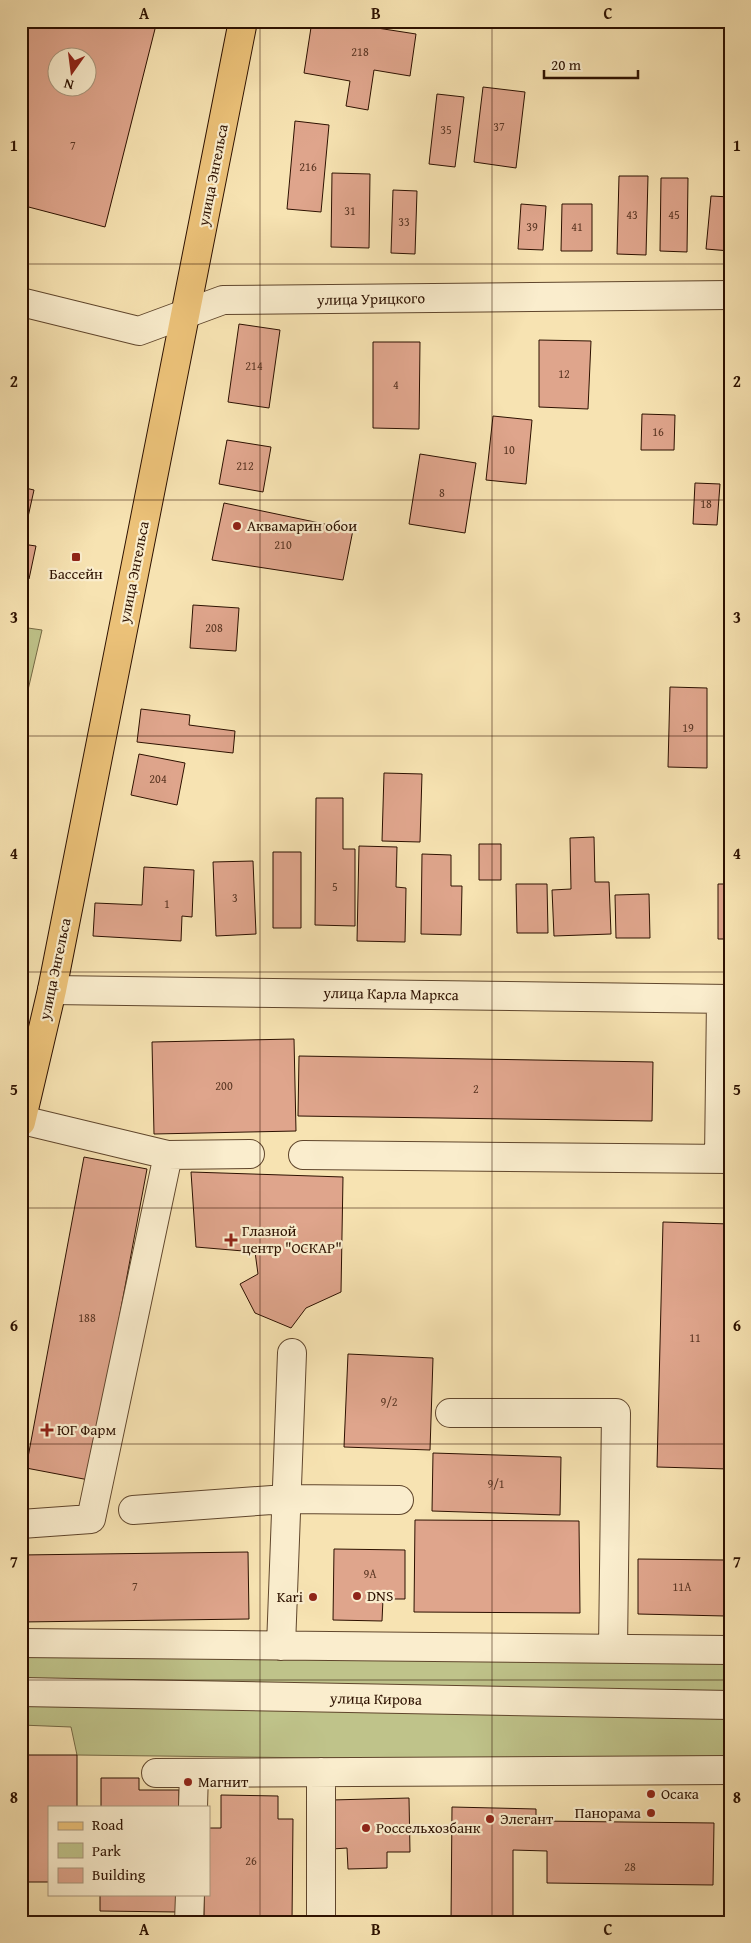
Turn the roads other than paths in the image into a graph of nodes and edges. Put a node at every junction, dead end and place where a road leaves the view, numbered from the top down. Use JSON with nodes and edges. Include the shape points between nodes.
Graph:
{"nodes":[{"id":1,"x":244,"y":21,"type":"edge"},
{"id":2,"x":730,"y":295,"type":"edge"},
{"id":3,"x":21,"y":302,"type":"edge"},
{"id":4,"x":185,"y":314,"type":"junction"},
{"id":5,"x":52,"y":990,"type":"junction"},
{"id":6,"x":726,"y":999,"type":"edge"},
{"id":7,"x":22,"y":1121,"type":"edge"},
{"id":8,"x":168,"y":1154,"type":"junction"},
{"id":9,"x":250,"y":1154,"type":"dead end"},
{"id":10,"x":303,"y":1155,"type":"dead end"},
{"id":11,"x":724,"y":1159,"type":"edge"},
{"id":12,"x":292,"y":1353,"type":"dead end"},
{"id":13,"x":450,"y":1412,"type":"dead end"},
{"id":14,"x":286,"y":1499,"type":"junction"},
{"id":15,"x":399,"y":1500,"type":"dead end"},
{"id":16,"x":133,"y":1510,"type":"dead end"},
{"id":17,"x":21,"y":1524,"type":"edge"},
{"id":18,"x":21,"y":1643,"type":"edge"},
{"id":19,"x":281,"y":1646,"type":"junction"},
{"id":20,"x":613,"y":1649,"type":"junction"},
{"id":21,"x":730,"y":1650,"type":"edge"},
{"id":22,"x":21,"y":1692,"type":"edge"},
{"id":23,"x":730,"y":1705,"type":"edge"},
{"id":24,"x":730,"y":1770,"type":"edge"},
{"id":25,"x":321,"y":1772,"type":"junction"},
{"id":26,"x":156,"y":1773,"type":"dead end"},
{"id":27,"x":194,"y":1773,"type":"junction"},
{"id":28,"x":193,"y":1806,"type":"edge"},
{"id":29,"x":190,"y":1896,"type":"edge"},
{"id":30,"x":189,"y":1922,"type":"edge"},
{"id":31,"x":321,"y":1922,"type":"edge"}],
"edges":[{"from":1,"to":4,"type":"main road","name":"улица Энгельса"},
{"from":2,"to":4,"type":"street","name":"улица Урицкого","via":[[223,300]]},
{"from":3,"to":4,"type":"street","name":"улица Урицкого","via":[[139,331]]},
{"from":4,"to":5,"type":"main road","name":"улица Энгельса"},
{"from":5,"to":6,"type":"street","name":"улица Карла Маркса"},
{"from":5,"to":7,"type":"main road","name":"улица Энгельса"},
{"from":6,"to":11,"type":"street"},
{"from":7,"to":8,"type":"street"},
{"from":8,"to":9,"type":"street"},
{"from":8,"to":17,"type":"street","via":[[91,1518]]},
{"from":10,"to":11,"type":"street"},
{"from":12,"to":14,"type":"street"},
{"from":13,"to":20,"type":"street","via":[[616,1413]]},
{"from":14,"to":15,"type":"street"},
{"from":14,"to":16,"type":"street"},
{"from":14,"to":19,"type":"street"},
{"from":18,"to":19,"type":"street"},
{"from":19,"to":20,"type":"street"},
{"from":20,"to":21,"type":"street"},
{"from":22,"to":23,"type":"street","name":"улица Кирова"},
{"from":24,"to":25,"type":"street"},
{"from":25,"to":27,"type":"street"},
{"from":25,"to":31,"type":"street"},
{"from":26,"to":27,"type":"street"},
{"from":27,"to":28,"type":"street"},
{"from":29,"to":30,"type":"street"}]}
